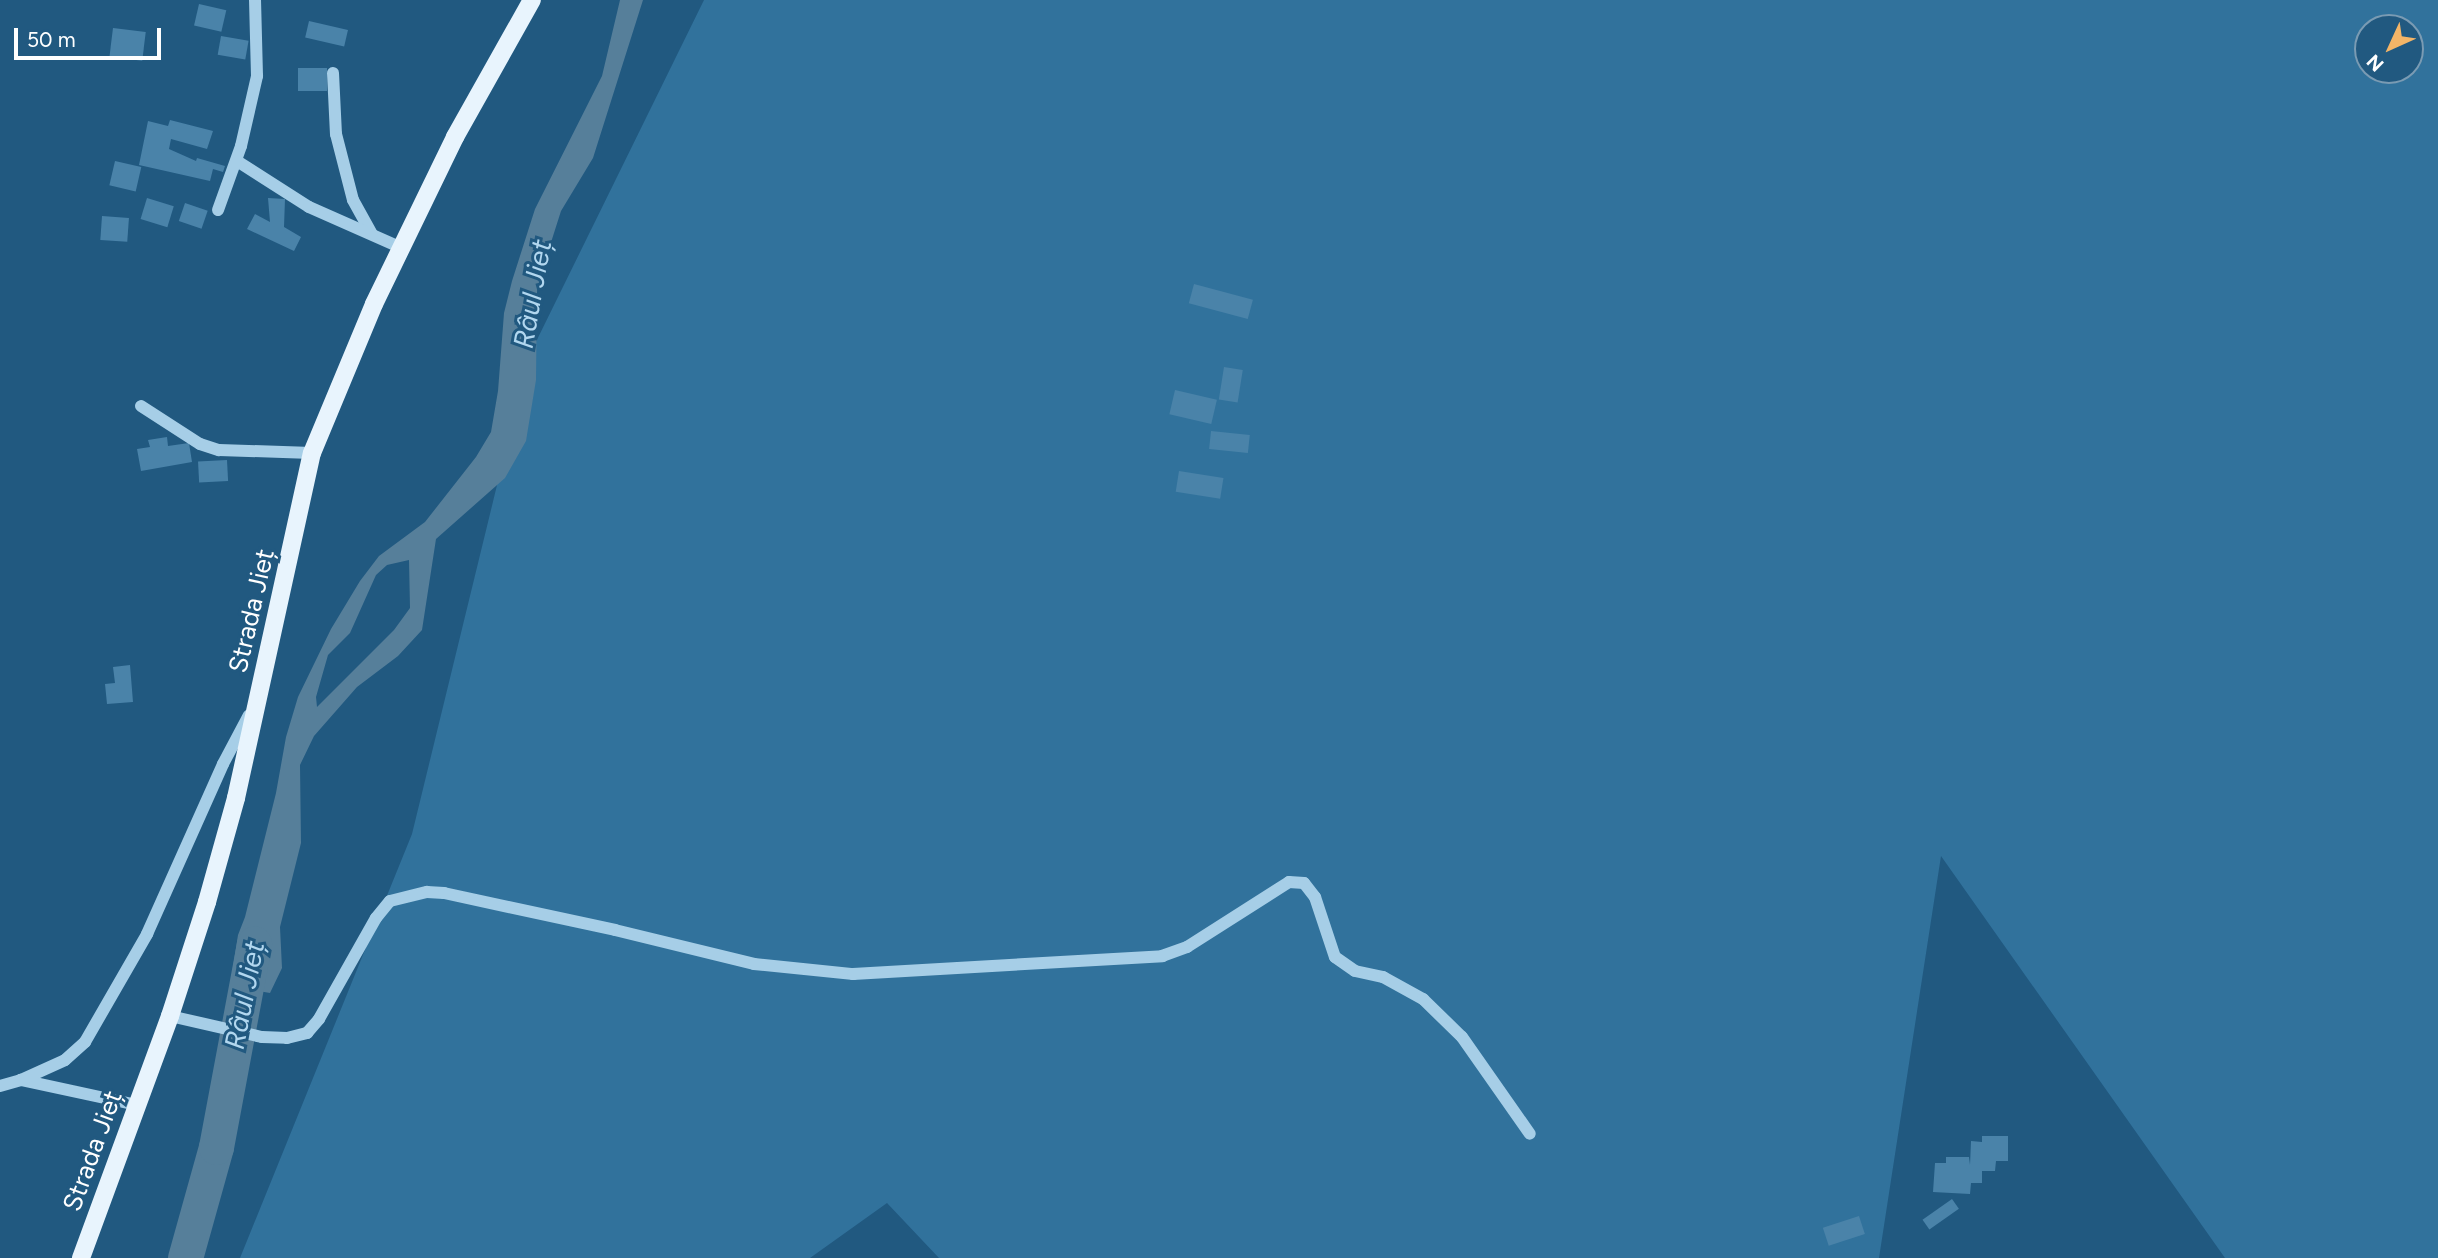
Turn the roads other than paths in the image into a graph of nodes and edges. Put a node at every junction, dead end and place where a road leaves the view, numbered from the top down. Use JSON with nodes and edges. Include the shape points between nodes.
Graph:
{"nodes":[{"id":1,"x":255,"y":0,"type":"edge"},
{"id":2,"x":532,"y":0,"type":"edge"},
{"id":3,"x":334,"y":73,"type":"dead end"},
{"id":4,"x":237,"y":161,"type":"junction"},
{"id":5,"x":218,"y":210,"type":"dead end"},
{"id":6,"x":371,"y":233,"type":"junction"},
{"id":7,"x":402,"y":248,"type":"junction"},
{"id":8,"x":141,"y":406,"type":"dead end"},
{"id":9,"x":312,"y":453,"type":"junction"},
{"id":10,"x":259,"y":697,"type":"junction"},
{"id":11,"x":170,"y":1016,"type":"junction"},
{"id":12,"x":22,"y":1080,"type":"junction"},
{"id":13,"x":0,"y":1086,"type":"edge"},
{"id":14,"x":137,"y":1105,"type":"junction"},
{"id":15,"x":1530,"y":1134,"type":"dead end"},
{"id":16,"x":81,"y":1258,"type":"edge"}],
"edges":[{"from":1,"to":4,"type":"street","via":[[257,76]]},
{"from":2,"to":7,"type":"main road","name":"Strada Jieț","via":[[455,138]]},
{"from":3,"to":6,"type":"street","via":[[336,134],[353,200]]},
{"from":4,"to":5,"type":"street"},
{"from":4,"to":6,"type":"street","via":[[309,207]]},
{"from":6,"to":7,"type":"street"},
{"from":7,"to":9,"type":"main road","name":"Strada Jieț"},
{"from":8,"to":9,"type":"street","via":[[200,444],[219,450]]},
{"from":9,"to":10,"type":"main road","name":"Strada Jieț"},
{"from":10,"to":11,"type":"main road","name":"Strada Jieț","via":[[236,798]]},
{"from":10,"to":12,"type":"street","via":[[223,764],[147,934],[85,1042],[65,1060]]},
{"from":11,"to":14,"type":"main road","name":"Strada Jieț"},
{"from":11,"to":15,"type":"street","via":[[262,1037],[307,1033],[390,901],[427,892],[754,964],[853,974],[1162,956],[1187,947],[1289,882],[1304,883],[1315,897],[1335,957],[1355,971],[1383,977],[1423,999],[1462,1037]]},
{"from":12,"to":13,"type":"street"},
{"from":12,"to":14,"type":"street"},
{"from":14,"to":16,"type":"main road","name":"Strada Jieț"}]}
